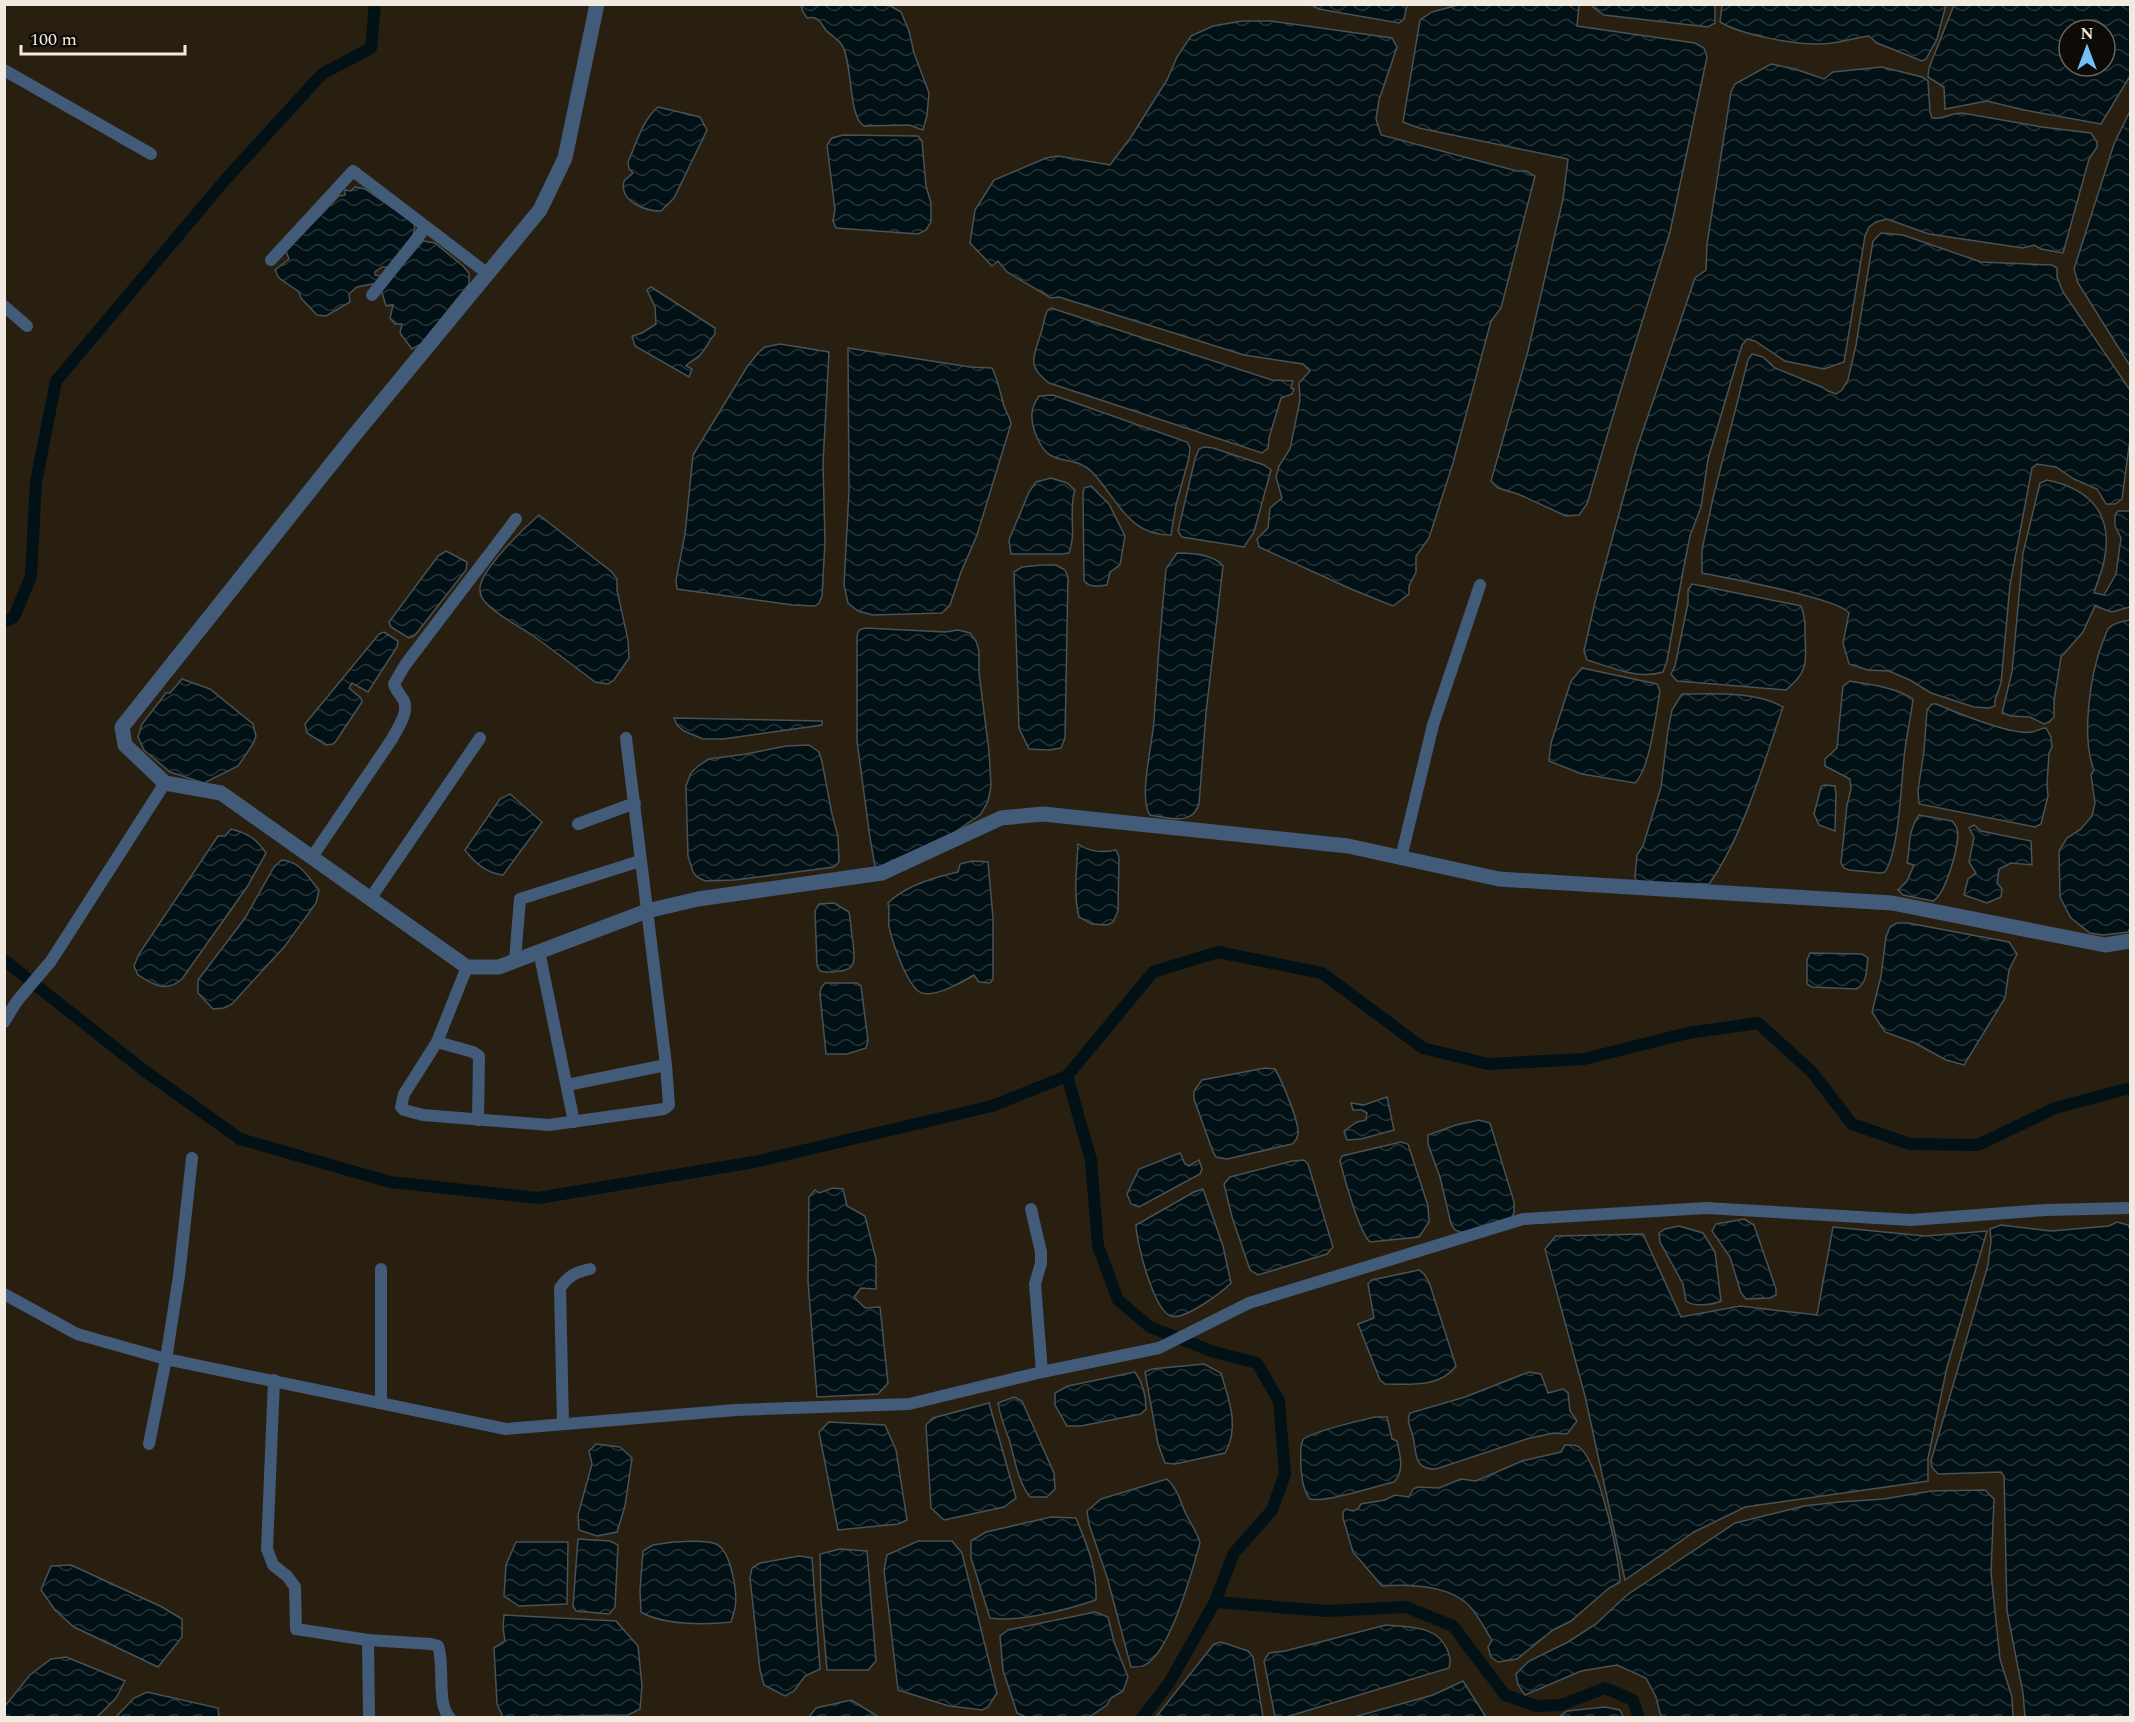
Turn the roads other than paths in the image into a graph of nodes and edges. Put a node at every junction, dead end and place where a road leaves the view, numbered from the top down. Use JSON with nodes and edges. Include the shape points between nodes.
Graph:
{"nodes":[{"id":1,"x":597,"y":4,"type":"edge"},
{"id":2,"x":4,"y":70,"type":"edge"},
{"id":3,"x":151,"y":154,"type":"dead end"},
{"id":4,"x":426,"y":227,"type":"junction"},
{"id":5,"x":271,"y":260,"type":"dead end"},
{"id":6,"x":488,"y":274,"type":"junction"},
{"id":7,"x":372,"y":295,"type":"dead end"},
{"id":8,"x":4,"y":306,"type":"edge"},
{"id":9,"x":27,"y":327,"type":"dead end"},
{"id":10,"x":516,"y":519,"type":"dead end"},
{"id":11,"x":1480,"y":585,"type":"dead end"},
{"id":12,"x":480,"y":738,"type":"dead end"},
{"id":13,"x":626,"y":738,"type":"dead end"},
{"id":14,"x":165,"y":783,"type":"junction"},
{"id":15,"x":634,"y":803,"type":"junction"},
{"id":16,"x":578,"y":824,"type":"dead end"},
{"id":17,"x":312,"y":857,"type":"junction"},
{"id":18,"x":1401,"y":858,"type":"junction"},
{"id":19,"x":640,"y":861,"type":"junction"},
{"id":20,"x":370,"y":899,"type":"junction"},
{"id":21,"x":647,"y":911,"type":"junction"},
{"id":22,"x":2130,"y":941,"type":"edge"},
{"id":23,"x":539,"y":951,"type":"junction"},
{"id":24,"x":515,"y":960,"type":"junction"},
{"id":25,"x":467,"y":968,"type":"junction"},
{"id":26,"x":4,"y":1022,"type":"edge"},
{"id":27,"x":437,"y":1042,"type":"junction"},
{"id":28,"x":666,"y":1065,"type":"junction"},
{"id":29,"x":567,"y":1085,"type":"junction"},
{"id":30,"x":478,"y":1120,"type":"junction"},
{"id":31,"x":574,"y":1122,"type":"junction"},
{"id":32,"x":192,"y":1158,"type":"dead end"},
{"id":33,"x":2130,"y":1208,"type":"edge"},
{"id":34,"x":1031,"y":1209,"type":"dead end"},
{"id":35,"x":381,"y":1269,"type":"dead end"},
{"id":36,"x":590,"y":1269,"type":"dead end"},
{"id":37,"x":4,"y":1294,"type":"edge"},
{"id":38,"x":166,"y":1359,"type":"junction"},
{"id":39,"x":1041,"y":1372,"type":"junction"},
{"id":40,"x":274,"y":1380,"type":"junction"},
{"id":41,"x":381,"y":1402,"type":"junction"},
{"id":42,"x":562,"y":1424,"type":"junction"},
{"id":43,"x":149,"y":1444,"type":"dead end"},
{"id":44,"x":368,"y":1640,"type":"junction"},
{"id":45,"x":369,"y":1718,"type":"edge"},
{"id":46,"x":450,"y":1718,"type":"edge"}],
"edges":[{"from":1,"to":6,"type":"street","via":[[565,158],[540,210]]},
{"from":2,"to":3,"type":"street"},
{"from":4,"to":5,"type":"street","via":[[353,171]]},
{"from":4,"to":6,"type":"street"},
{"from":4,"to":7,"type":"street"},
{"from":6,"to":14,"type":"street","via":[[122,727],[125,745]]},
{"from":8,"to":9,"type":"street"},
{"from":10,"to":17,"type":"street","via":[[405,665],[394,684],[404,701],[402,719]]},
{"from":11,"to":18,"type":"street","via":[[1433,725]]},
{"from":12,"to":20,"type":"street"},
{"from":13,"to":15,"type":"street"},
{"from":14,"to":17,"type":"street","via":[[221,793]]},
{"from":14,"to":26,"type":"street","via":[[51,962]]},
{"from":15,"to":16,"type":"street"},
{"from":15,"to":19,"type":"street"},
{"from":17,"to":20,"type":"street"},
{"from":18,"to":21,"type":"street","via":[[1348,846],[1043,814],[1001,818],[882,873],[698,899]]},
{"from":18,"to":22,"type":"street","via":[[1499,879],[1892,903],[2105,945]]},
{"from":19,"to":21,"type":"street"},
{"from":19,"to":24,"type":"street","via":[[520,899]]},
{"from":20,"to":25,"type":"street"},
{"from":21,"to":23,"type":"street"},
{"from":21,"to":28,"type":"street"},
{"from":23,"to":24,"type":"street"},
{"from":23,"to":29,"type":"street"},
{"from":24,"to":25,"type":"street","via":[[499,967]]},
{"from":25,"to":27,"type":"street"},
{"from":27,"to":30,"type":"street","via":[[479,1056]]},
{"from":27,"to":30,"type":"street","via":[[404,1094],[401,1107],[423,1115]]},
{"from":28,"to":29,"type":"street"},
{"from":28,"to":31,"type":"street","via":[[669,1105],[664,1109]]},
{"from":29,"to":31,"type":"street"},
{"from":30,"to":31,"type":"street","via":[[549,1125]]},
{"from":32,"to":38,"type":"street"},
{"from":33,"to":39,"type":"street","via":[[1911,1220],[1706,1208],[1523,1219],[1249,1303],[1159,1347]]},
{"from":34,"to":39,"type":"street","via":[[1041,1252],[1035,1284]]},
{"from":35,"to":41,"type":"street"},
{"from":36,"to":42,"type":"street","via":[[566,1279],[560,1288]]},
{"from":37,"to":38,"type":"street","via":[[77,1334]]},
{"from":38,"to":40,"type":"street"},
{"from":38,"to":43,"type":"street"},
{"from":39,"to":42,"type":"street","via":[[909,1404],[736,1410]]},
{"from":40,"to":41,"type":"street"},
{"from":40,"to":44,"type":"street","via":[[267,1549],[273,1565],[295,1587],[296,1629]]},
{"from":41,"to":42,"type":"street","via":[[506,1429]]},
{"from":44,"to":45,"type":"street"},
{"from":44,"to":46,"type":"street","via":[[438,1646],[443,1704]]}]}
